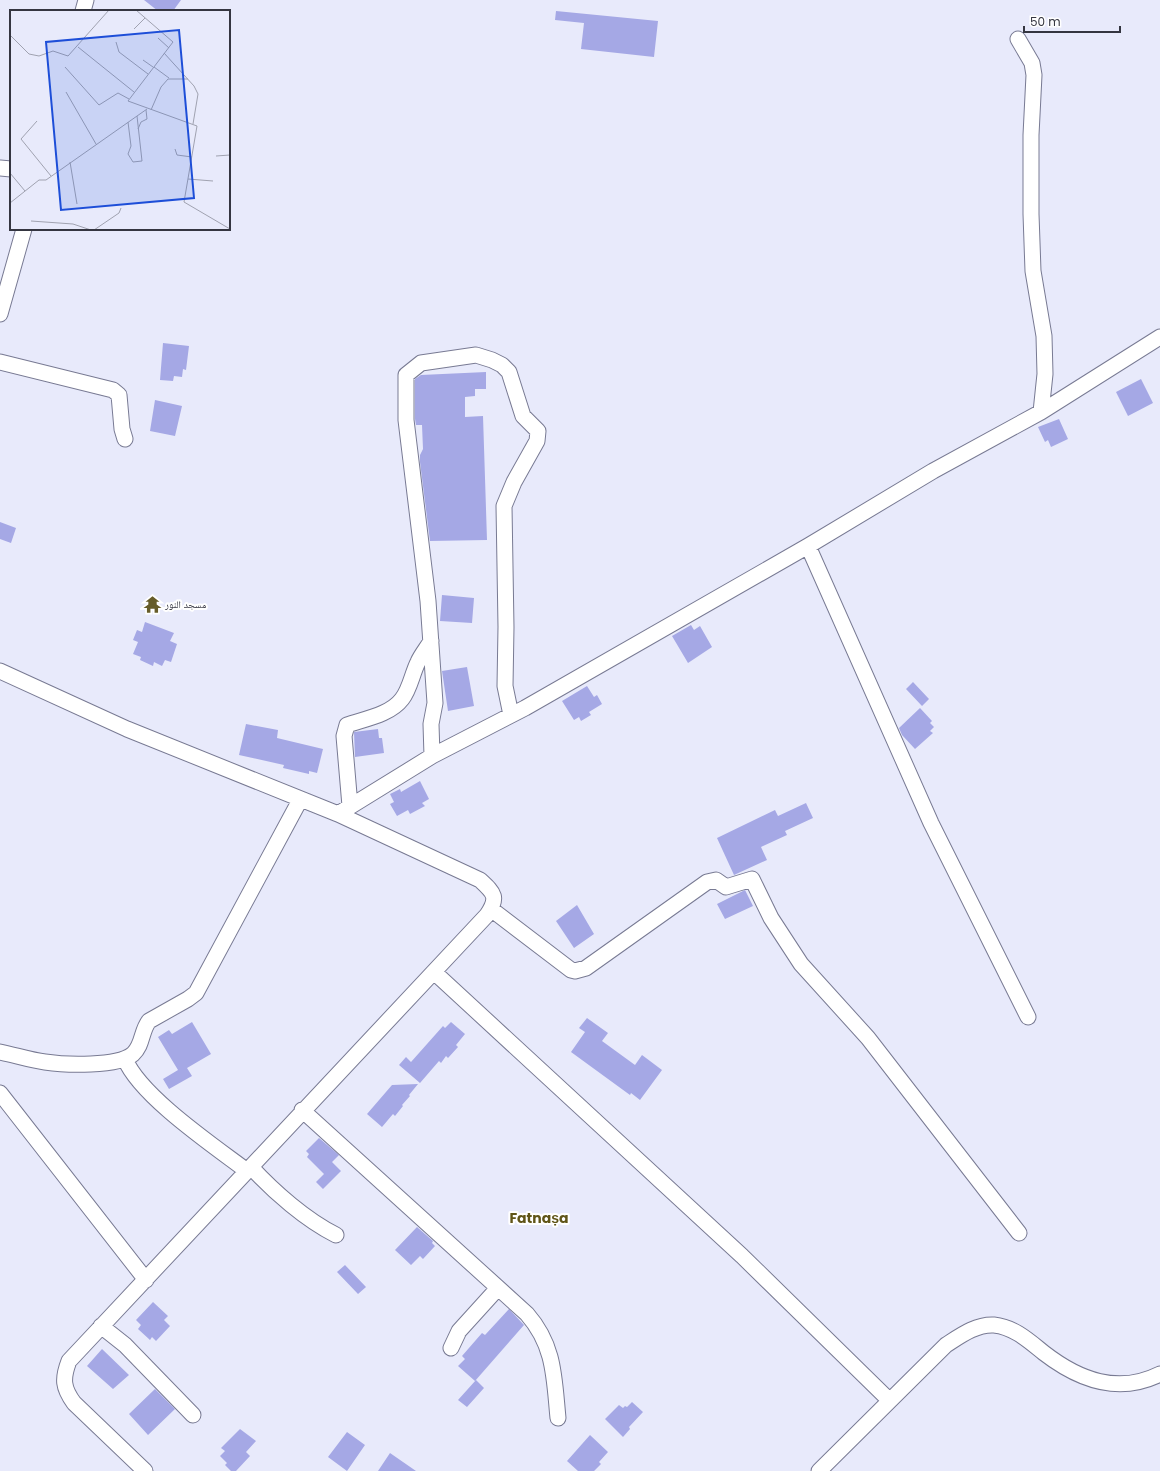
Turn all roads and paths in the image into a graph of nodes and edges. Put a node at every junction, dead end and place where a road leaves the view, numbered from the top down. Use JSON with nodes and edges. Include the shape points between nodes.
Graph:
{"nodes":[{"id":1,"x":86,"y":0,"type":"edge"},
{"id":2,"x":83,"y":10,"type":"edge"},
{"id":3,"x":1018,"y":39,"type":"dead end"},
{"id":4,"x":0,"y":168,"type":"edge"},
{"id":5,"x":10,"y":169,"type":"edge"},
{"id":6,"x":24,"y":230,"type":"edge"},
{"id":7,"x":0,"y":314,"type":"edge"},
{"id":8,"x":1160,"y":338,"type":"edge"},
{"id":9,"x":0,"y":362,"type":"edge"},
{"id":10,"x":1041,"y":412,"type":"junction"},
{"id":11,"x":125,"y":439,"type":"dead end"},
{"id":12,"x":808,"y":546,"type":"junction"},
{"id":13,"x":431,"y":641,"type":"junction"},
{"id":14,"x":0,"y":671,"type":"edge"},
{"id":15,"x":511,"y":715,"type":"junction"},
{"id":16,"x":432,"y":756,"type":"junction"},
{"id":17,"x":300,"y":800,"type":"junction"},
{"id":18,"x":344,"y":810,"type":"junction"},
{"id":19,"x":491,"y":909,"type":"junction"},
{"id":20,"x":434,"y":972,"type":"junction"},
{"id":21,"x":1028,"y":1017,"type":"dead end"},
{"id":22,"x":0,"y":1052,"type":"edge"},
{"id":23,"x":125,"y":1059,"type":"junction"},
{"id":24,"x":0,"y":1093,"type":"edge"},
{"id":25,"x":302,"y":1110,"type":"junction"},
{"id":26,"x":249,"y":1169,"type":"junction"},
{"id":27,"x":1019,"y":1233,"type":"dead end"},
{"id":28,"x":336,"y":1235,"type":"dead end"},
{"id":29,"x":146,"y":1280,"type":"junction"},
{"id":30,"x":498,"y":1288,"type":"junction"},
{"id":31,"x":101,"y":1326,"type":"junction"},
{"id":32,"x":451,"y":1348,"type":"dead end"},
{"id":33,"x":1160,"y":1374,"type":"edge"},
{"id":34,"x":889,"y":1400,"type":"junction"},
{"id":35,"x":193,"y":1415,"type":"dead end"},
{"id":36,"x":558,"y":1418,"type":"dead end"},
{"id":37,"x":146,"y":1471,"type":"edge"},
{"id":38,"x":819,"y":1471,"type":"edge"}],
"edges":[{"from":1,"to":2,"type":"street"},
{"from":3,"to":10,"type":"street","via":[[1032,63],[1034,75],[1031,214],[1033,271],[1044,336],[1045,374]]},
{"from":4,"to":5,"type":"street"},
{"from":6,"to":7,"type":"street"},
{"from":8,"to":10,"type":"street"},
{"from":9,"to":11,"type":"street","via":[[113,390],[119,395]]},
{"from":10,"to":12,"type":"street","via":[[933,471]]},
{"from":12,"to":15,"type":"street"},
{"from":12,"to":21,"type":"street","via":[[931,824]]},
{"from":13,"to":15,"type":"street","via":[[406,420],[406,375],[421,363],[476,355],[502,365],[509,372],[523,416],[538,431],[537,441],[504,506],[505,686]]},
{"from":13,"to":16,"type":"street","via":[[435,703],[431,724]]},
{"from":13,"to":18,"type":"street","via":[[418,661],[402,700],[378,714],[347,725],[344,736]]},
{"from":14,"to":17,"type":"street","via":[[127,729]]},
{"from":15,"to":16,"type":"street"},
{"from":16,"to":18,"type":"street"},
{"from":17,"to":18,"type":"street"},
{"from":17,"to":23,"type":"street","via":[[196,993],[149,1021],[138,1048]]},
{"from":18,"to":19,"type":"street","via":[[480,880],[493,892],[494,903]]},
{"from":19,"to":20,"type":"street"},
{"from":19,"to":27,"type":"street","via":[[575,971],[586,968],[707,882],[716,880],[726,887],[752,879],[771,918],[801,964],[868,1038]]},
{"from":20,"to":25,"type":"street"},
{"from":20,"to":34,"type":"street","via":[[736,1250]]},
{"from":22,"to":23,"type":"street","via":[[59,1063],[116,1062]]},
{"from":23,"to":26,"type":"street","via":[[136,1078],[160,1102]]},
{"from":24,"to":29,"type":"street"},
{"from":25,"to":26,"type":"street"},
{"from":25,"to":30,"type":"street"},
{"from":26,"to":28,"type":"street","via":[[283,1198]]},
{"from":26,"to":29,"type":"street"},
{"from":29,"to":31,"type":"street"},
{"from":30,"to":32,"type":"street","via":[[459,1331]]},
{"from":30,"to":36,"type":"street","via":[[527,1314],[542,1335],[550,1354]]},
{"from":31,"to":35,"type":"street","via":[[125,1345]]},
{"from":31,"to":37,"type":"street","via":[[69,1361],[64,1373],[67,1393],[74,1403]]},
{"from":33,"to":34,"type":"street","via":[[1141,1383],[1126,1385],[1099,1382],[1063,1366],[1022,1335],[993,1325],[980,1326],[946,1345]]},
{"from":34,"to":38,"type":"street"}]}
